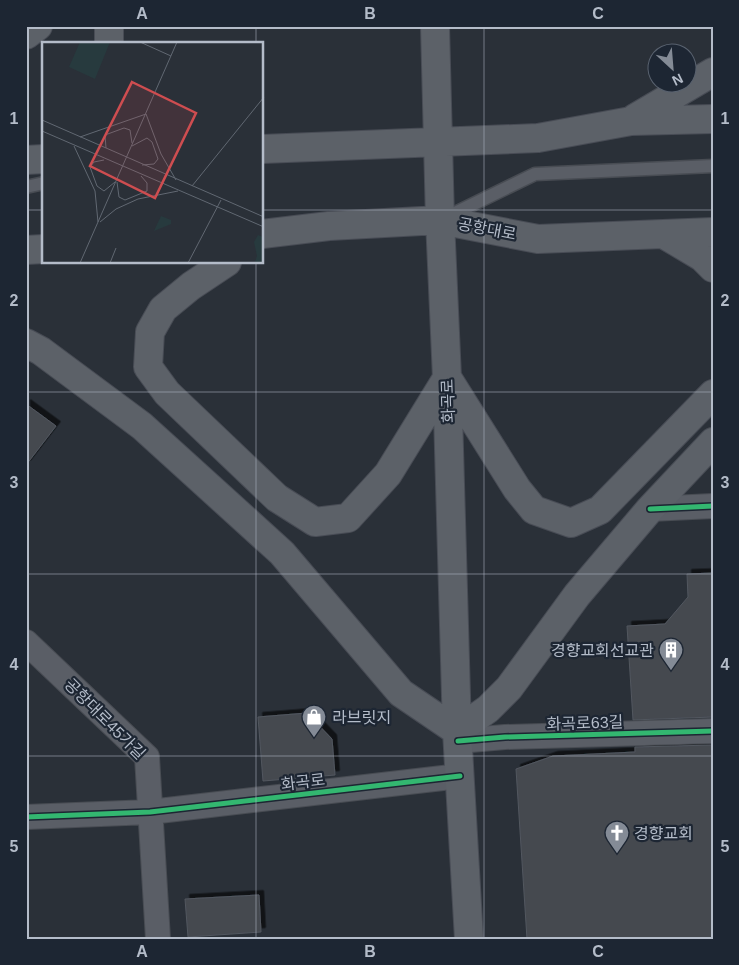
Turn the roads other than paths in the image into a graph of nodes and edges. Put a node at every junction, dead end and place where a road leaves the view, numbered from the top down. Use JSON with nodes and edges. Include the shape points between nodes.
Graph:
{"nodes":[{"id":1,"x":38,"y":26,"type":"edge"},
{"id":2,"x":109,"y":26,"type":"edge"},
{"id":3,"x":435,"y":26,"type":"edge"},
{"id":4,"x":26,"y":35,"type":"edge"},
{"id":5,"x":109,"y":42,"type":"edge"},
{"id":6,"x":713,"y":72,"type":"edge"},
{"id":7,"x":713,"y":118,"type":"edge"},
{"id":8,"x":631,"y":120,"type":"junction"},
{"id":9,"x":438,"y":141,"type":"junction"},
{"id":10,"x":264,"y":149,"type":"edge"},
{"id":11,"x":42,"y":159,"type":"edge"},
{"id":12,"x":26,"y":160,"type":"edge"},
{"id":13,"x":713,"y":166,"type":"edge"},
{"id":14,"x":42,"y":183,"type":"edge"},
{"id":15,"x":26,"y":187,"type":"edge"},
{"id":16,"x":440,"y":220,"type":"junction"},
{"id":17,"x":713,"y":232,"type":"edge"},
{"id":18,"x":665,"y":235,"type":"junction"},
{"id":19,"x":266,"y":236,"type":"edge"},
{"id":20,"x":42,"y":249,"type":"edge"},
{"id":21,"x":26,"y":250,"type":"edge"},
{"id":22,"x":224,"y":264,"type":"edge"},
{"id":23,"x":713,"y":268,"type":"edge"},
{"id":24,"x":26,"y":343,"type":"edge"},
{"id":25,"x":447,"y":378,"type":"junction"},
{"id":26,"x":713,"y":394,"type":"edge"},
{"id":27,"x":713,"y":442,"type":"edge"},
{"id":28,"x":713,"y":506,"type":"edge"},
{"id":29,"x":650,"y":509,"type":"junction"},
{"id":30,"x":26,"y":642,"type":"edge"},
{"id":31,"x":713,"y":731,"type":"edge"},
{"id":32,"x":457,"y":736,"type":"junction"},
{"id":33,"x":460,"y":776,"type":"junction"},
{"id":34,"x":150,"y":812,"type":"junction"},
{"id":35,"x":26,"y":818,"type":"edge"},
{"id":36,"x":158,"y":939,"type":"edge"},
{"id":37,"x":469,"y":939,"type":"edge"}],
"edges":[{"from":1,"to":4,"type":"main road"},
{"from":2,"to":5,"type":"main road"},
{"from":3,"to":9,"type":"main road","name":"화곡로"},
{"from":6,"to":8,"type":"main road"},
{"from":7,"to":8,"type":"main road"},
{"from":8,"to":9,"type":"main road","via":[[538,138]]},
{"from":9,"to":10,"type":"main road"},
{"from":9,"to":16,"type":"main road","name":"화곡로"},
{"from":11,"to":12,"type":"main road"},
{"from":13,"to":16,"type":"lane","via":[[535,174]]},
{"from":14,"to":15,"type":"lane"},
{"from":16,"to":18,"type":"main road","name":"공항대로","via":[[538,239]]},
{"from":16,"to":19,"type":"main road","name":"공항대로","via":[[330,226]]},
{"from":16,"to":25,"type":"main road","name":"화곡로"},
{"from":17,"to":18,"type":"main road","name":"공항대로"},
{"from":18,"to":23,"type":"main road","via":[[702,257]]},
{"from":20,"to":21,"type":"main road"},
{"from":22,"to":25,"type":"main road","via":[[163,309],[150,332],[148,367],[167,393],[277,498],[315,522],[348,518],[354,512],[388,474]]},
{"from":24,"to":32,"type":"main road","via":[[142,426],[282,553],[401,694]]},
{"from":25,"to":26,"type":"main road","via":[[517,489],[534,510],[571,523],[600,510]]},
{"from":25,"to":32,"type":"main road","name":"화곡로"},
{"from":27,"to":29,"type":"main road"},
{"from":28,"to":29,"type":"street"},
{"from":29,"to":32,"type":"main road","via":[[577,595],[509,688]]},
{"from":30,"to":34,"type":"street","name":"공항대로45가길","via":[[147,757]]},
{"from":31,"to":32,"type":"street","name":"화곡로63길","via":[[505,738]]},
{"from":32,"to":33,"type":"main road","name":"화곡로"},
{"from":33,"to":34,"type":"street","name":"화곡로"},
{"from":33,"to":37,"type":"main road","name":"화곡로"},
{"from":34,"to":35,"type":"street"},
{"from":34,"to":36,"type":"street","name":"공항대로45가길"}]}
